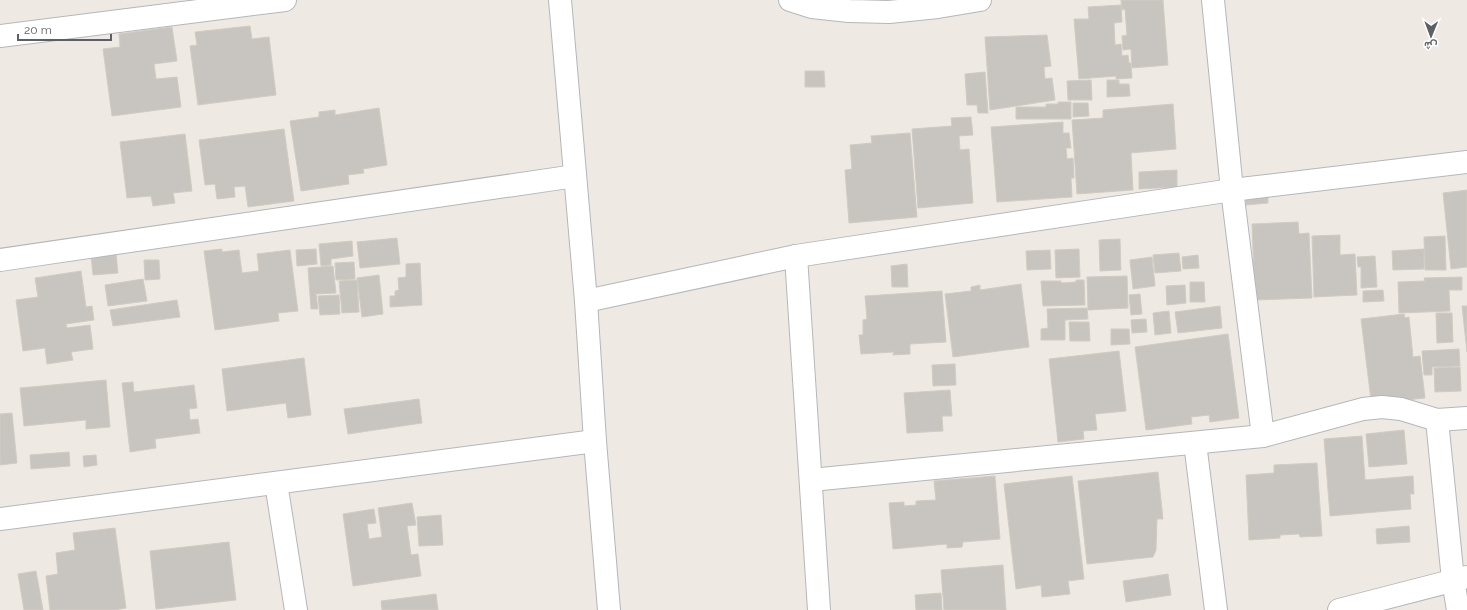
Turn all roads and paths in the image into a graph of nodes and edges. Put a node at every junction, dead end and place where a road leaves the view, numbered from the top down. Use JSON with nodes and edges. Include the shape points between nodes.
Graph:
{"nodes":[{"id":1,"x":285,"y":0,"type":"edge"},
{"id":2,"x":560,"y":0,"type":"edge"},
{"id":3,"x":790,"y":0,"type":"edge"},
{"id":4,"x":980,"y":0,"type":"edge"},
{"id":5,"x":1213,"y":0,"type":"edge"},
{"id":6,"x":0,"y":36,"type":"edge"},
{"id":7,"x":1467,"y":162,"type":"edge"},
{"id":8,"x":575,"y":176,"type":"junction"},
{"id":9,"x":1232,"y":190,"type":"junction"},
{"id":10,"x":796,"y":256,"type":"junction"},
{"id":11,"x":0,"y":260,"type":"edge"},
{"id":12,"x":586,"y":300,"type":"junction"},
{"id":13,"x":1467,"y":418,"type":"edge"},
{"id":14,"x":1437,"y":420,"type":"junction"},
{"id":15,"x":1263,"y":436,"type":"junction"},
{"id":16,"x":595,"y":441,"type":"junction"},
{"id":17,"x":1195,"y":443,"type":"junction"},
{"id":18,"x":811,"y":480,"type":"junction"},
{"id":19,"x":276,"y":484,"type":"junction"},
{"id":20,"x":0,"y":519,"type":"edge"},
{"id":21,"x":1460,"y":578,"type":"edge"},
{"id":22,"x":296,"y":610,"type":"edge"},
{"id":23,"x":609,"y":610,"type":"edge"},
{"id":24,"x":819,"y":610,"type":"edge"},
{"id":25,"x":1216,"y":610,"type":"edge"},
{"id":26,"x":1339,"y":610,"type":"edge"},
{"id":27,"x":1458,"y":610,"type":"edge"}],
"edges":[{"from":1,"to":6,"type":"street"},
{"from":2,"to":8,"type":"street"},
{"from":3,"to":4,"type":"street","via":[[812,7],[890,12]]},
{"from":5,"to":9,"type":"street"},
{"from":7,"to":9,"type":"street"},
{"from":8,"to":11,"type":"street"},
{"from":8,"to":12,"type":"street"},
{"from":9,"to":10,"type":"street"},
{"from":9,"to":15,"type":"street"},
{"from":10,"to":12,"type":"street"},
{"from":10,"to":18,"type":"street"},
{"from":12,"to":16,"type":"street"},
{"from":13,"to":14,"type":"street"},
{"from":14,"to":15,"type":"street","via":[[1402,409],[1369,408]]},
{"from":14,"to":21,"type":"street"},
{"from":15,"to":17,"type":"street"},
{"from":16,"to":19,"type":"street"},
{"from":16,"to":23,"type":"street"},
{"from":17,"to":18,"type":"street"},
{"from":17,"to":25,"type":"street"},
{"from":18,"to":24,"type":"street"},
{"from":19,"to":20,"type":"street"},
{"from":19,"to":22,"type":"street"},
{"from":21,"to":26,"type":"street"},
{"from":21,"to":27,"type":"street"}]}
